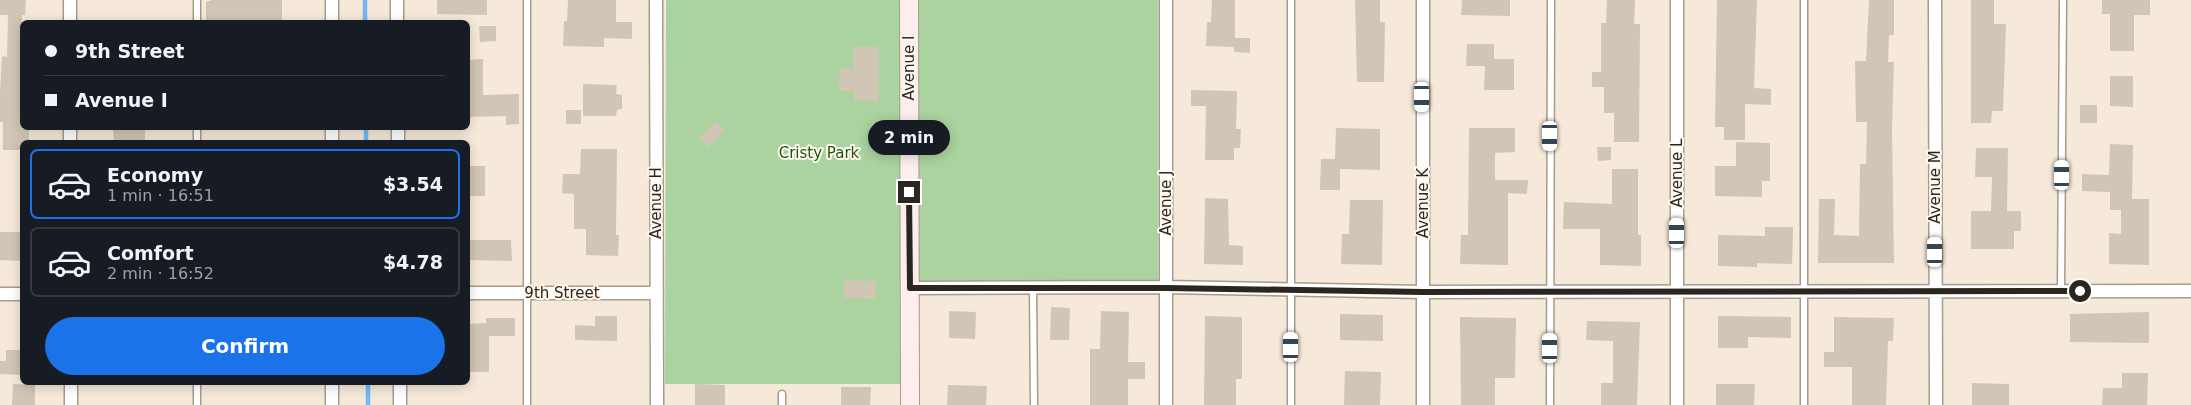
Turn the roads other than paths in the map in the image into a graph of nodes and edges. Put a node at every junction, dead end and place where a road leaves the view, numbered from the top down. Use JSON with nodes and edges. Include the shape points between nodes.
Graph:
{"nodes":[{"id":1,"x":70,"y":0,"type":"edge"},
{"id":2,"x":197,"y":0,"type":"edge"},
{"id":3,"x":332,"y":0,"type":"edge"},
{"id":4,"x":397,"y":0,"type":"edge"},
{"id":5,"x":527,"y":0,"type":"edge"},
{"id":6,"x":656,"y":0,"type":"edge"},
{"id":7,"x":909,"y":0,"type":"edge"},
{"id":8,"x":1166,"y":0,"type":"edge"},
{"id":9,"x":1290,"y":0,"type":"edge"},
{"id":10,"x":1422,"y":0,"type":"edge"},
{"id":11,"x":1551,"y":0,"type":"edge"},
{"id":12,"x":1677,"y":0,"type":"edge"},
{"id":13,"x":1804,"y":0,"type":"edge"},
{"id":14,"x":1935,"y":0,"type":"edge"},
{"id":15,"x":2063,"y":0,"type":"edge"},
{"id":16,"x":70,"y":20,"type":"edge"},
{"id":17,"x":197,"y":20,"type":"edge"},
{"id":18,"x":332,"y":20,"type":"edge"},
{"id":19,"x":397,"y":20,"type":"edge"},
{"id":20,"x":1034,"y":287,"type":"junction"},
{"id":21,"x":910,"y":288,"type":"junction"},
{"id":22,"x":1166,"y":288,"type":"junction"},
{"id":23,"x":1291,"y":290,"type":"junction"},
{"id":24,"x":1804,"y":291,"type":"junction"},
{"id":25,"x":1935,"y":291,"type":"junction"},
{"id":26,"x":2061,"y":291,"type":"junction"},
{"id":27,"x":2191,"y":291,"type":"edge"},
{"id":28,"x":1423,"y":292,"type":"junction"},
{"id":29,"x":1550,"y":292,"type":"junction"},
{"id":30,"x":1677,"y":292,"type":"junction"},
{"id":31,"x":470,"y":293,"type":"edge"},
{"id":32,"x":527,"y":293,"type":"junction"},
{"id":33,"x":656,"y":293,"type":"junction"},
{"id":34,"x":0,"y":294,"type":"edge"},
{"id":35,"x":20,"y":294,"type":"edge"},
{"id":36,"x":71,"y":385,"type":"edge"},
{"id":37,"x":197,"y":385,"type":"edge"},
{"id":38,"x":332,"y":385,"type":"edge"},
{"id":39,"x":400,"y":385,"type":"edge"},
{"id":40,"x":782,"y":394,"type":"dead end"},
{"id":41,"x":71,"y":405,"type":"edge"},
{"id":42,"x":197,"y":405,"type":"edge"},
{"id":43,"x":332,"y":405,"type":"edge"},
{"id":44,"x":400,"y":405,"type":"edge"},
{"id":45,"x":528,"y":405,"type":"edge"},
{"id":46,"x":656,"y":405,"type":"edge"},
{"id":47,"x":782,"y":405,"type":"edge"},
{"id":48,"x":910,"y":405,"type":"edge"},
{"id":49,"x":1034,"y":405,"type":"edge"},
{"id":50,"x":1166,"y":405,"type":"edge"},
{"id":51,"x":1291,"y":405,"type":"edge"},
{"id":52,"x":1423,"y":405,"type":"edge"},
{"id":53,"x":1550,"y":405,"type":"edge"},
{"id":54,"x":1677,"y":405,"type":"edge"},
{"id":55,"x":1804,"y":405,"type":"edge"},
{"id":56,"x":1936,"y":405,"type":"edge"}],
"edges":[{"from":1,"to":16,"type":"street"},
{"from":2,"to":17,"type":"lane"},
{"from":3,"to":18,"type":"street"},
{"from":4,"to":19,"type":"street"},
{"from":5,"to":32,"type":"lane"},
{"from":6,"to":33,"type":"street","name":"Avenue H"},
{"from":7,"to":21,"type":"street","name":"Avenue I"},
{"from":8,"to":22,"type":"street","name":"Avenue J"},
{"from":9,"to":23,"type":"lane"},
{"from":10,"to":28,"type":"street","name":"Avenue K"},
{"from":11,"to":29,"type":"lane"},
{"from":12,"to":30,"type":"street","name":"Avenue L"},
{"from":13,"to":24,"type":"lane"},
{"from":14,"to":25,"type":"street","name":"Avenue M"},
{"from":15,"to":26,"type":"lane"},
{"from":20,"to":21,"type":"street"},
{"from":20,"to":22,"type":"street"},
{"from":20,"to":49,"type":"lane"},
{"from":21,"to":48,"type":"street","name":"Avenue I"},
{"from":22,"to":23,"type":"street"},
{"from":22,"to":50,"type":"street","name":"Avenue J"},
{"from":23,"to":28,"type":"street"},
{"from":23,"to":51,"type":"lane"},
{"from":24,"to":25,"type":"street"},
{"from":24,"to":30,"type":"street"},
{"from":24,"to":55,"type":"lane"},
{"from":25,"to":26,"type":"street"},
{"from":25,"to":56,"type":"street","name":"Avenue M"},
{"from":26,"to":27,"type":"street"},
{"from":28,"to":29,"type":"street"},
{"from":28,"to":52,"type":"street","name":"Avenue K"},
{"from":29,"to":30,"type":"street"},
{"from":29,"to":53,"type":"lane"},
{"from":30,"to":54,"type":"street","name":"Avenue L"},
{"from":31,"to":32,"type":"street","name":"9th Street"},
{"from":32,"to":33,"type":"street","name":"9th Street"},
{"from":32,"to":45,"type":"lane"},
{"from":33,"to":46,"type":"street","name":"Avenue H"},
{"from":34,"to":35,"type":"street"},
{"from":36,"to":41,"type":"street"},
{"from":37,"to":42,"type":"lane"},
{"from":38,"to":43,"type":"street"},
{"from":39,"to":44,"type":"street"},
{"from":40,"to":47,"type":"lane"}]}
